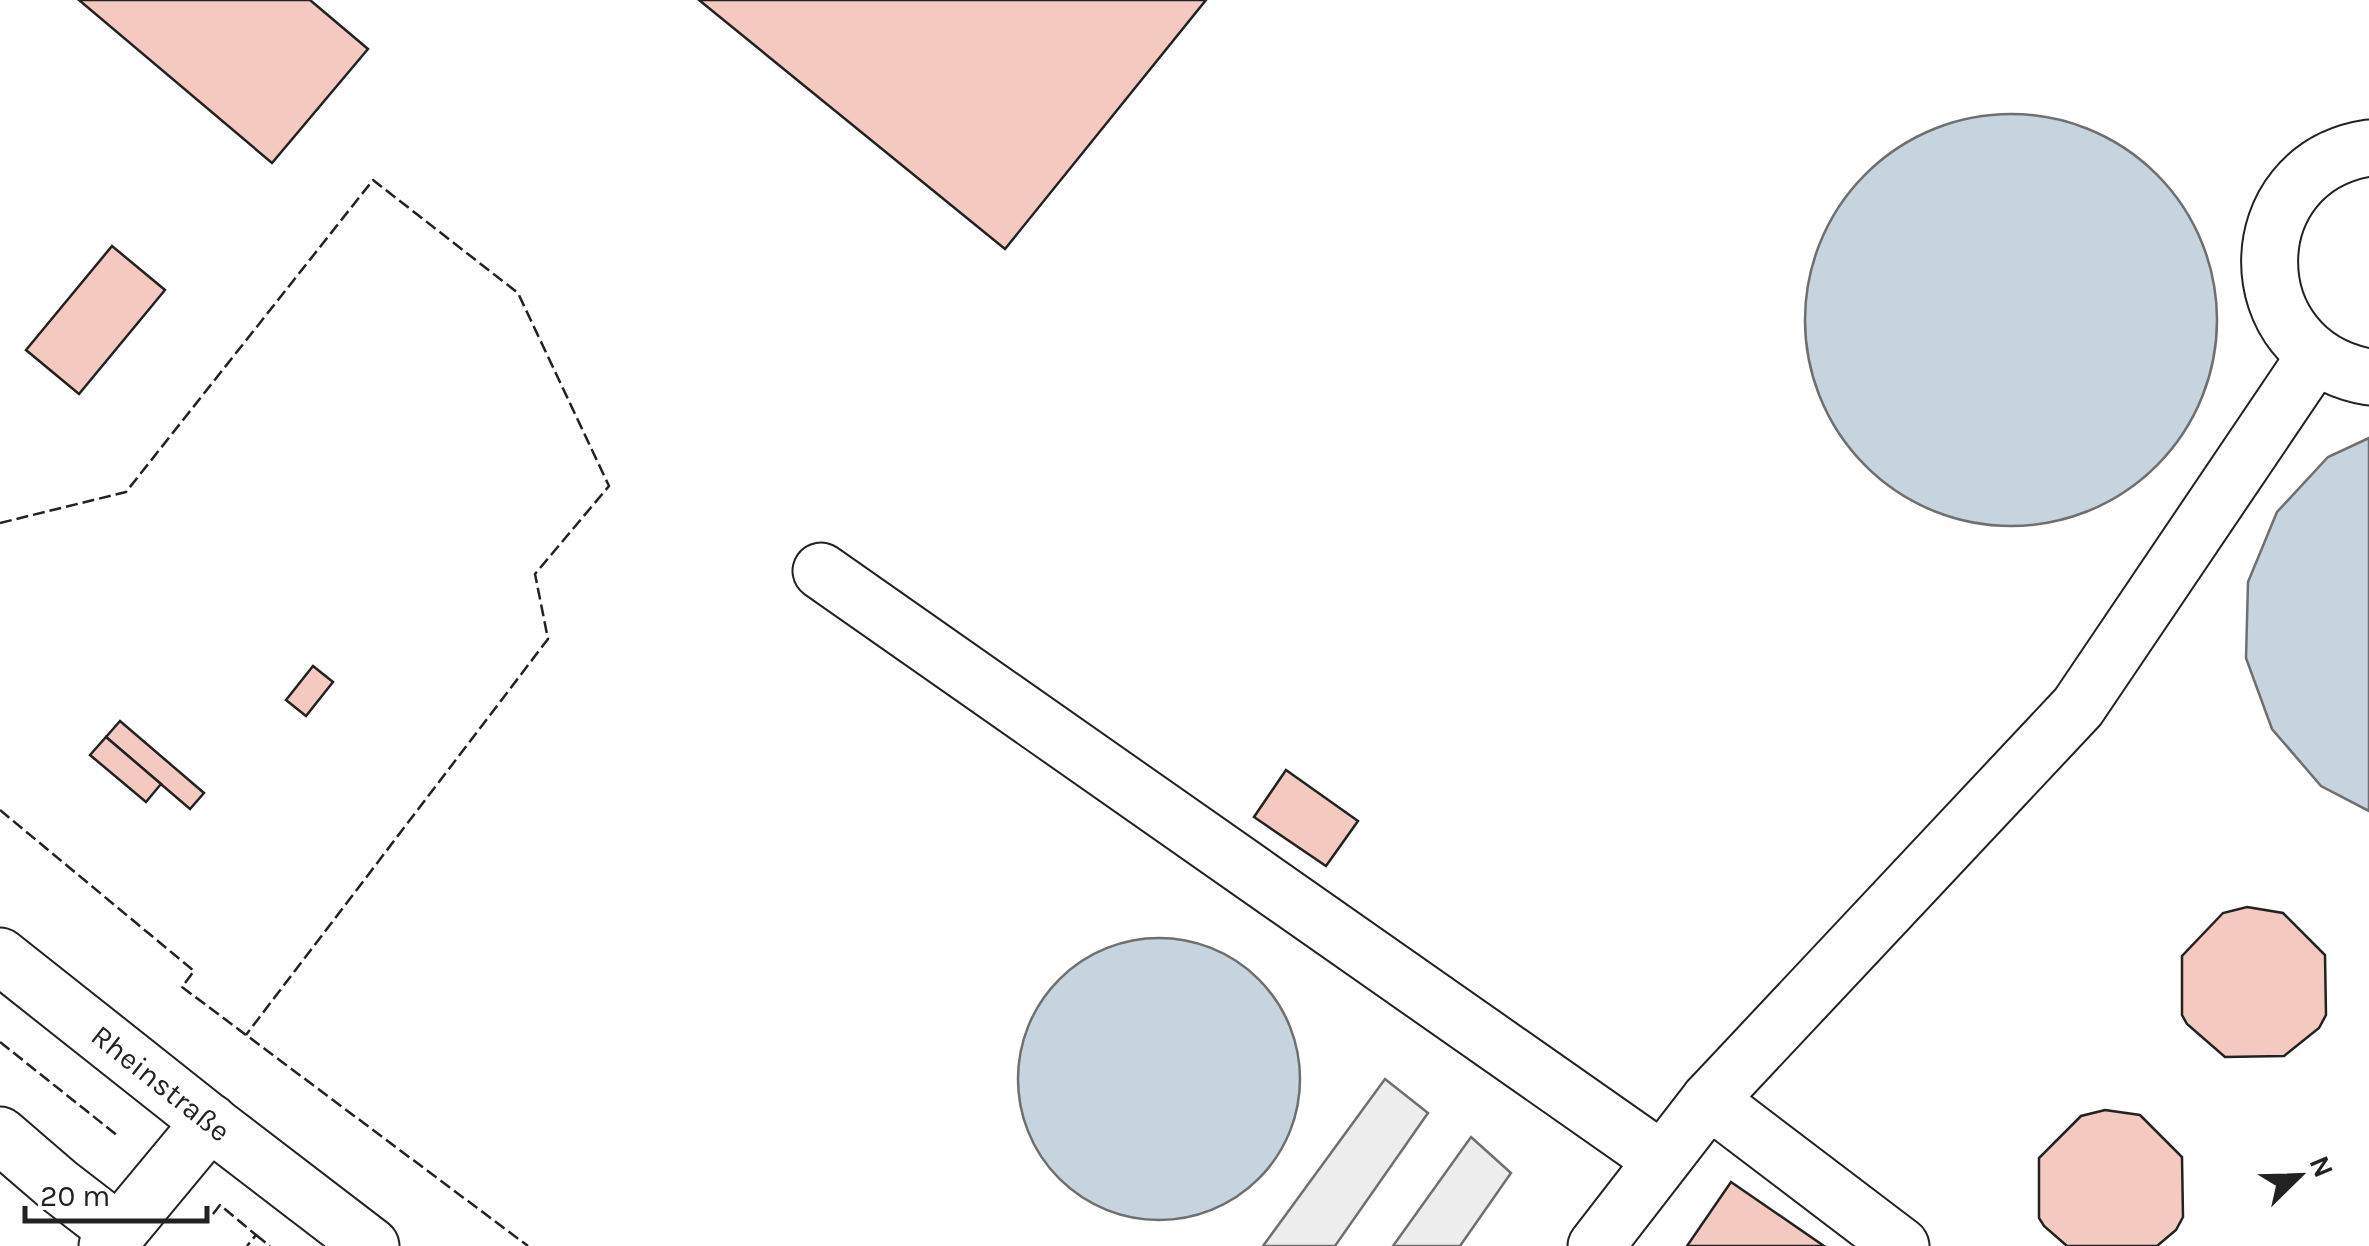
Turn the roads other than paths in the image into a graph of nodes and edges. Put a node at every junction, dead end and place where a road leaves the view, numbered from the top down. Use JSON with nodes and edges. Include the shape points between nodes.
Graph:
{"nodes":[{"id":1,"x":2369,"y":148,"type":"edge"},
{"id":2,"x":2315,"y":356,"type":"junction"},
{"id":3,"x":2369,"y":378,"type":"edge"},
{"id":4,"x":821,"y":571,"type":"dead end"},
{"id":5,"x":0,"y":956,"type":"edge"},
{"id":6,"x":1709,"y":1100,"type":"junction"},
{"id":7,"x":210,"y":1122,"type":"junction"},
{"id":8,"x":0,"y":1135,"type":"edge"},
{"id":9,"x":1662,"y":1160,"type":"junction"},
{"id":10,"x":113,"y":1239,"type":"edge"},
{"id":11,"x":372,"y":1246,"type":"edge"},
{"id":12,"x":1596,"y":1246,"type":"edge"},
{"id":13,"x":1901,"y":1246,"type":"edge"}],
"edges":[{"from":1,"to":2,"type":"street","via":[[2318,167],[2292,192],[2274,224],[2268,260],[2274,297],[2290,330]]},
{"from":2,"to":3,"type":"street"},
{"from":2,"to":6,"type":"street","via":[[2078,706]]},
{"from":4,"to":9,"type":"street"},
{"from":5,"to":7,"type":"street","name":"Rheinstraße"},
{"from":6,"to":9,"type":"street"},
{"from":6,"to":13,"type":"street"},
{"from":7,"to":10,"type":"street"},
{"from":7,"to":11,"type":"street","name":"Rheinstraße"},
{"from":8,"to":10,"type":"street"},
{"from":9,"to":12,"type":"street"}]}
